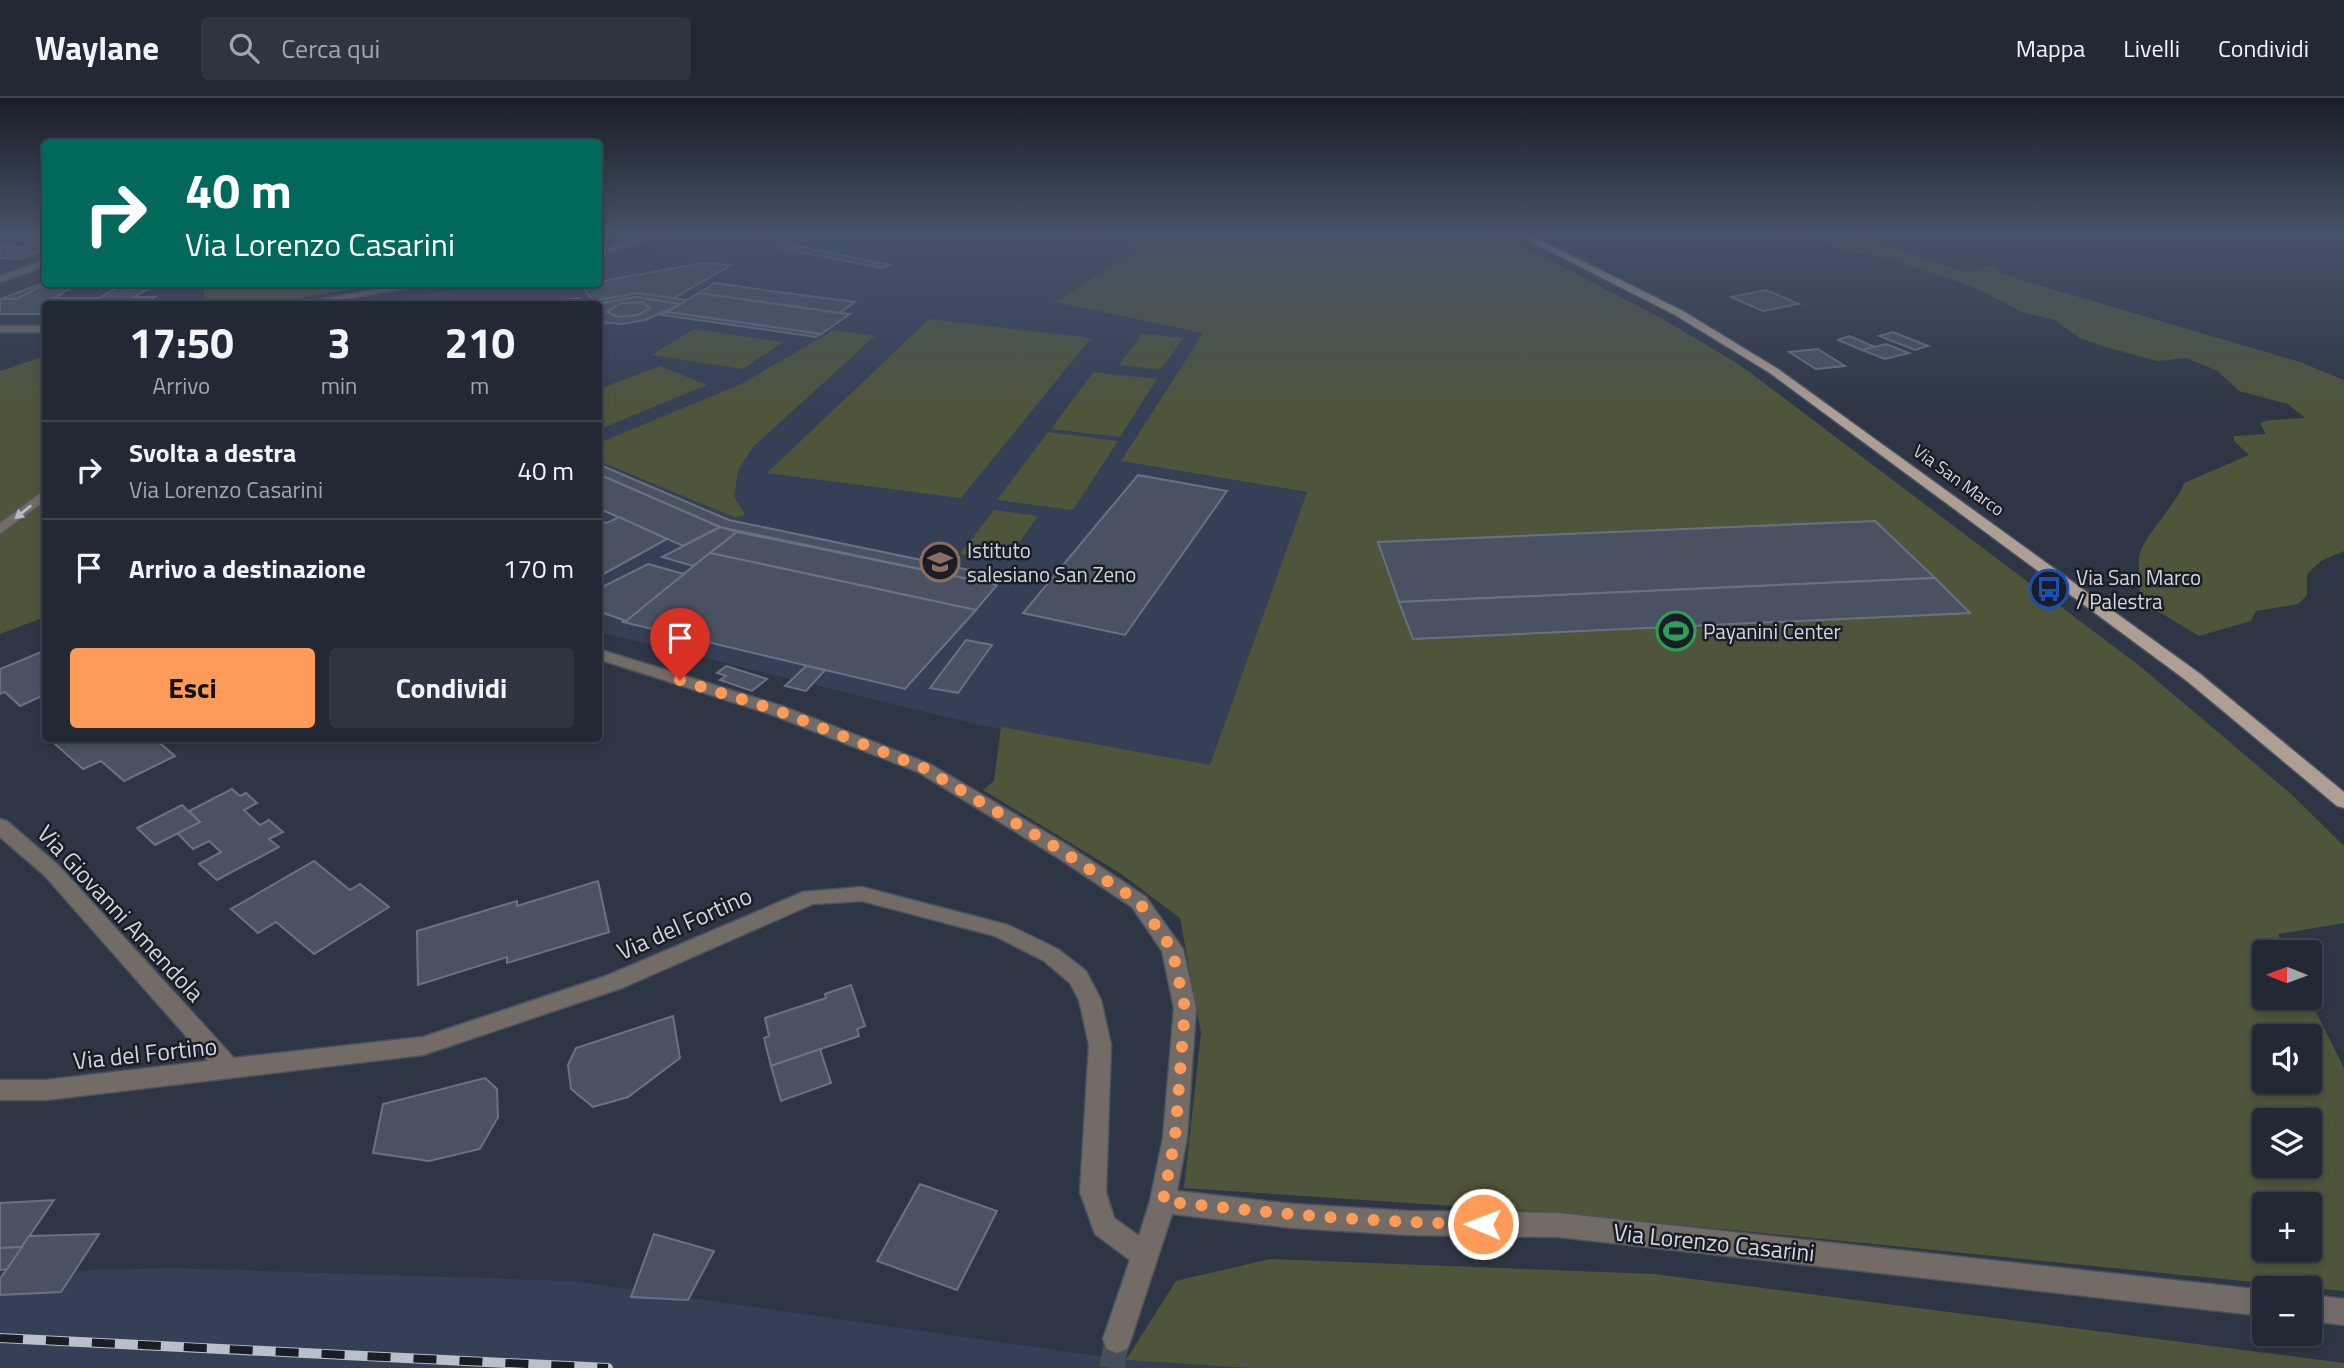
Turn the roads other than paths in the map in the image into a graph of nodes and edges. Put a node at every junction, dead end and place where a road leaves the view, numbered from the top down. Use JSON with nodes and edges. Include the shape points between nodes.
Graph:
{"nodes":[{"id":1,"x":366,"y":293,"type":"edge"},
{"id":2,"x":1640,"y":293,"type":"edge"},
{"id":3,"x":318,"y":301,"type":"edge"},
{"id":4,"x":0,"y":330,"type":"edge"},
{"id":5,"x":42,"y":330,"type":"edge"},
{"id":6,"x":42,"y":496,"type":"edge"},
{"id":7,"x":0,"y":530,"type":"edge"},
{"id":8,"x":602,"y":655,"type":"edge"},
{"id":9,"x":2344,"y":802,"type":"edge"},
{"id":10,"x":0,"y":825,"type":"edge"},
{"id":11,"x":230,"y":1070,"type":"junction"},
{"id":12,"x":0,"y":1090,"type":"edge"},
{"id":13,"x":1163,"y":1201,"type":"junction"},
{"id":14,"x":1143,"y":1254,"type":"junction"},
{"id":15,"x":2252,"y":1302,"type":"edge"},
{"id":16,"x":2322,"y":1309,"type":"edge"},
{"id":17,"x":2344,"y":1312,"type":"edge"},
{"id":18,"x":1117,"y":1339,"type":"tunnel mouth"}],
"edges":[{"from":1,"to":3,"type":"street"},
{"from":2,"to":9,"type":"main road","name":"Via San Marco","via":[[1774,371],[2193,677]]},
{"from":4,"to":5,"type":"street"},
{"from":6,"to":7,"type":"street","one_way":true},
{"from":8,"to":13,"type":"street","via":[[776,710],[924,768],[1139,902],[1172,949],[1185,1008],[1175,1138]]},
{"from":10,"to":11,"type":"street","name":"Via Giovanni Amendola","via":[[52,871]]},
{"from":11,"to":12,"type":"street","name":"Via del Fortino","via":[[46,1090]]},
{"from":11,"to":14,"type":"street","name":"Via del Fortino","via":[[424,1046],[614,982],[810,897],[862,894],[1001,930],[1051,956],[1078,977],[1090,1000],[1100,1045],[1093,1192],[1104,1226]]},
{"from":13,"to":14,"type":"street"},
{"from":13,"to":15,"type":"street","name":"Via Lorenzo Casarini","via":[[1396,1223],[1558,1224]]},
{"from":14,"to":18,"type":"street"},
{"from":16,"to":17,"type":"street"}]}
